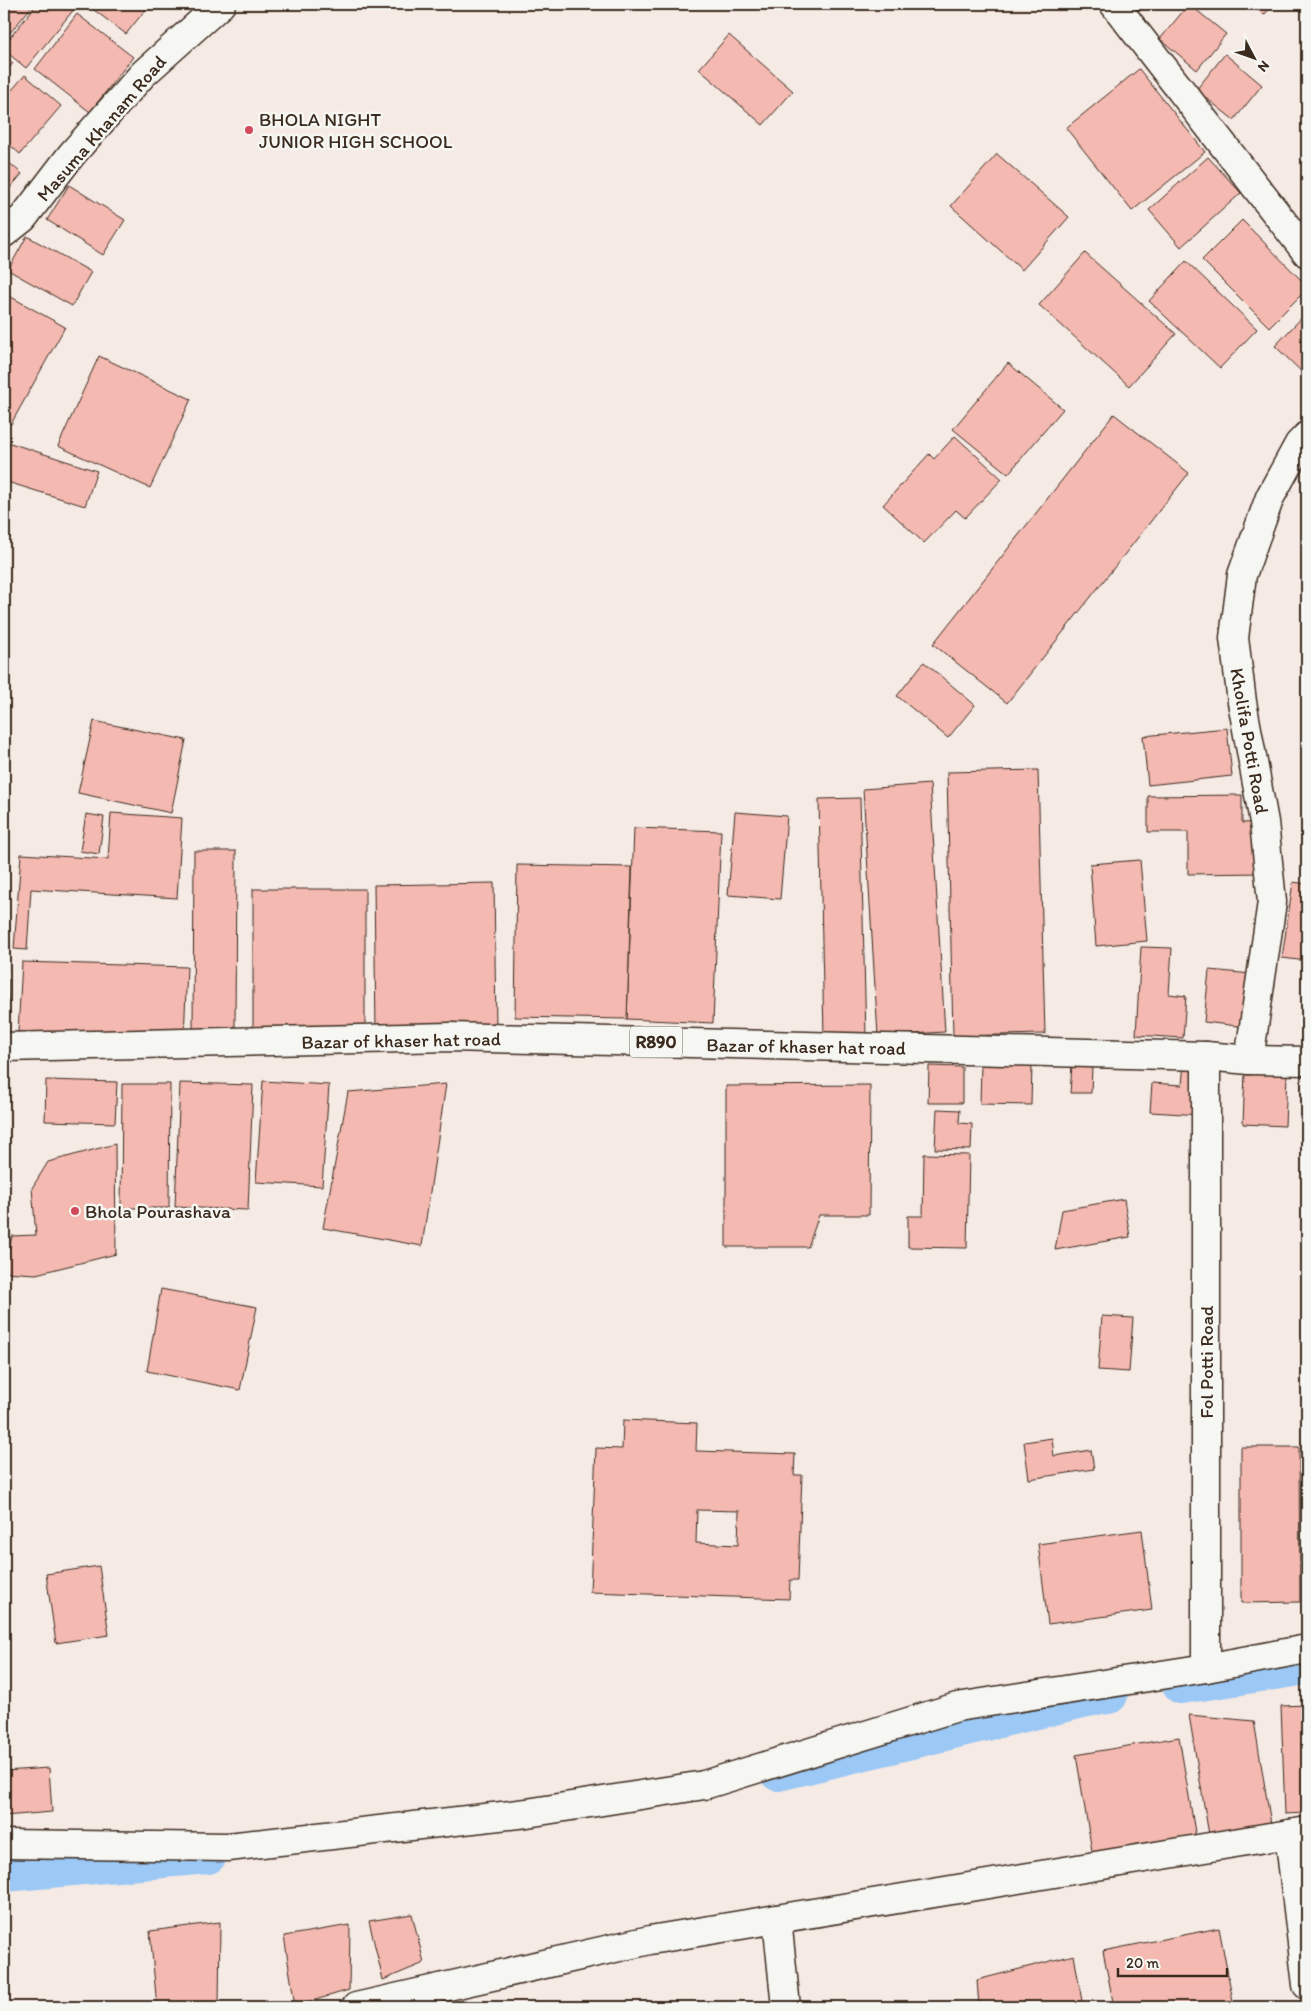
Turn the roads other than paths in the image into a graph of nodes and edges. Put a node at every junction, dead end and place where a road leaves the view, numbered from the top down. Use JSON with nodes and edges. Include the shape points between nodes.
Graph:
{"nodes":[{"id":1,"x":221,"y":4,"type":"edge"},
{"id":2,"x":1114,"y":4,"type":"edge"},
{"id":3,"x":4,"y":233,"type":"edge"},
{"id":4,"x":1307,"y":253,"type":"edge"},
{"id":5,"x":1307,"y":436,"type":"edge"},
{"id":6,"x":4,"y":1047,"type":"edge"},
{"id":7,"x":1206,"y":1056,"type":"junction"},
{"id":8,"x":1249,"y":1060,"type":"junction"},
{"id":9,"x":1307,"y":1061,"type":"edge"},
{"id":10,"x":1307,"y":1649,"type":"edge"},
{"id":11,"x":1206,"y":1668,"type":"junction"},
{"id":12,"x":1298,"y":1833,"type":"edge"},
{"id":13,"x":4,"y":1844,"type":"edge"},
{"id":14,"x":777,"y":1919,"type":"junction"},
{"id":15,"x":1307,"y":1985,"type":"edge"},
{"id":16,"x":356,"y":2007,"type":"edge"},
{"id":17,"x":786,"y":2007,"type":"edge"}],
"edges":[{"from":1,"to":3,"type":"street","name":"Masuma Khanam Road","via":[[143,74],[72,154],[23,218]]},
{"from":2,"to":4,"type":"street"},
{"from":5,"to":8,"type":"street","name":"Kholifa Potti Road","via":[[1299,444],[1270,497],[1242,575],[1234,638],[1264,822],[1272,902]]},
{"from":6,"to":7,"type":"street","name":"Bazar of khaser hat road","number":"R890","via":[[450,1037]]},
{"from":7,"to":8,"type":"street","name":"Bazar of khaser hat road","number":"R890"},
{"from":7,"to":11,"type":"street","name":"Fol Potti Road"},
{"from":8,"to":9,"type":"street","name":"Bazar of khaser hat road","number":"R890"},
{"from":10,"to":11,"type":"street"},
{"from":11,"to":13,"type":"street","via":[[957,1707],[704,1785],[527,1813],[228,1847]]},
{"from":12,"to":14,"type":"street"},
{"from":12,"to":15,"type":"street"},
{"from":14,"to":16,"type":"street","via":[[650,1940]]},
{"from":14,"to":17,"type":"street"}]}
